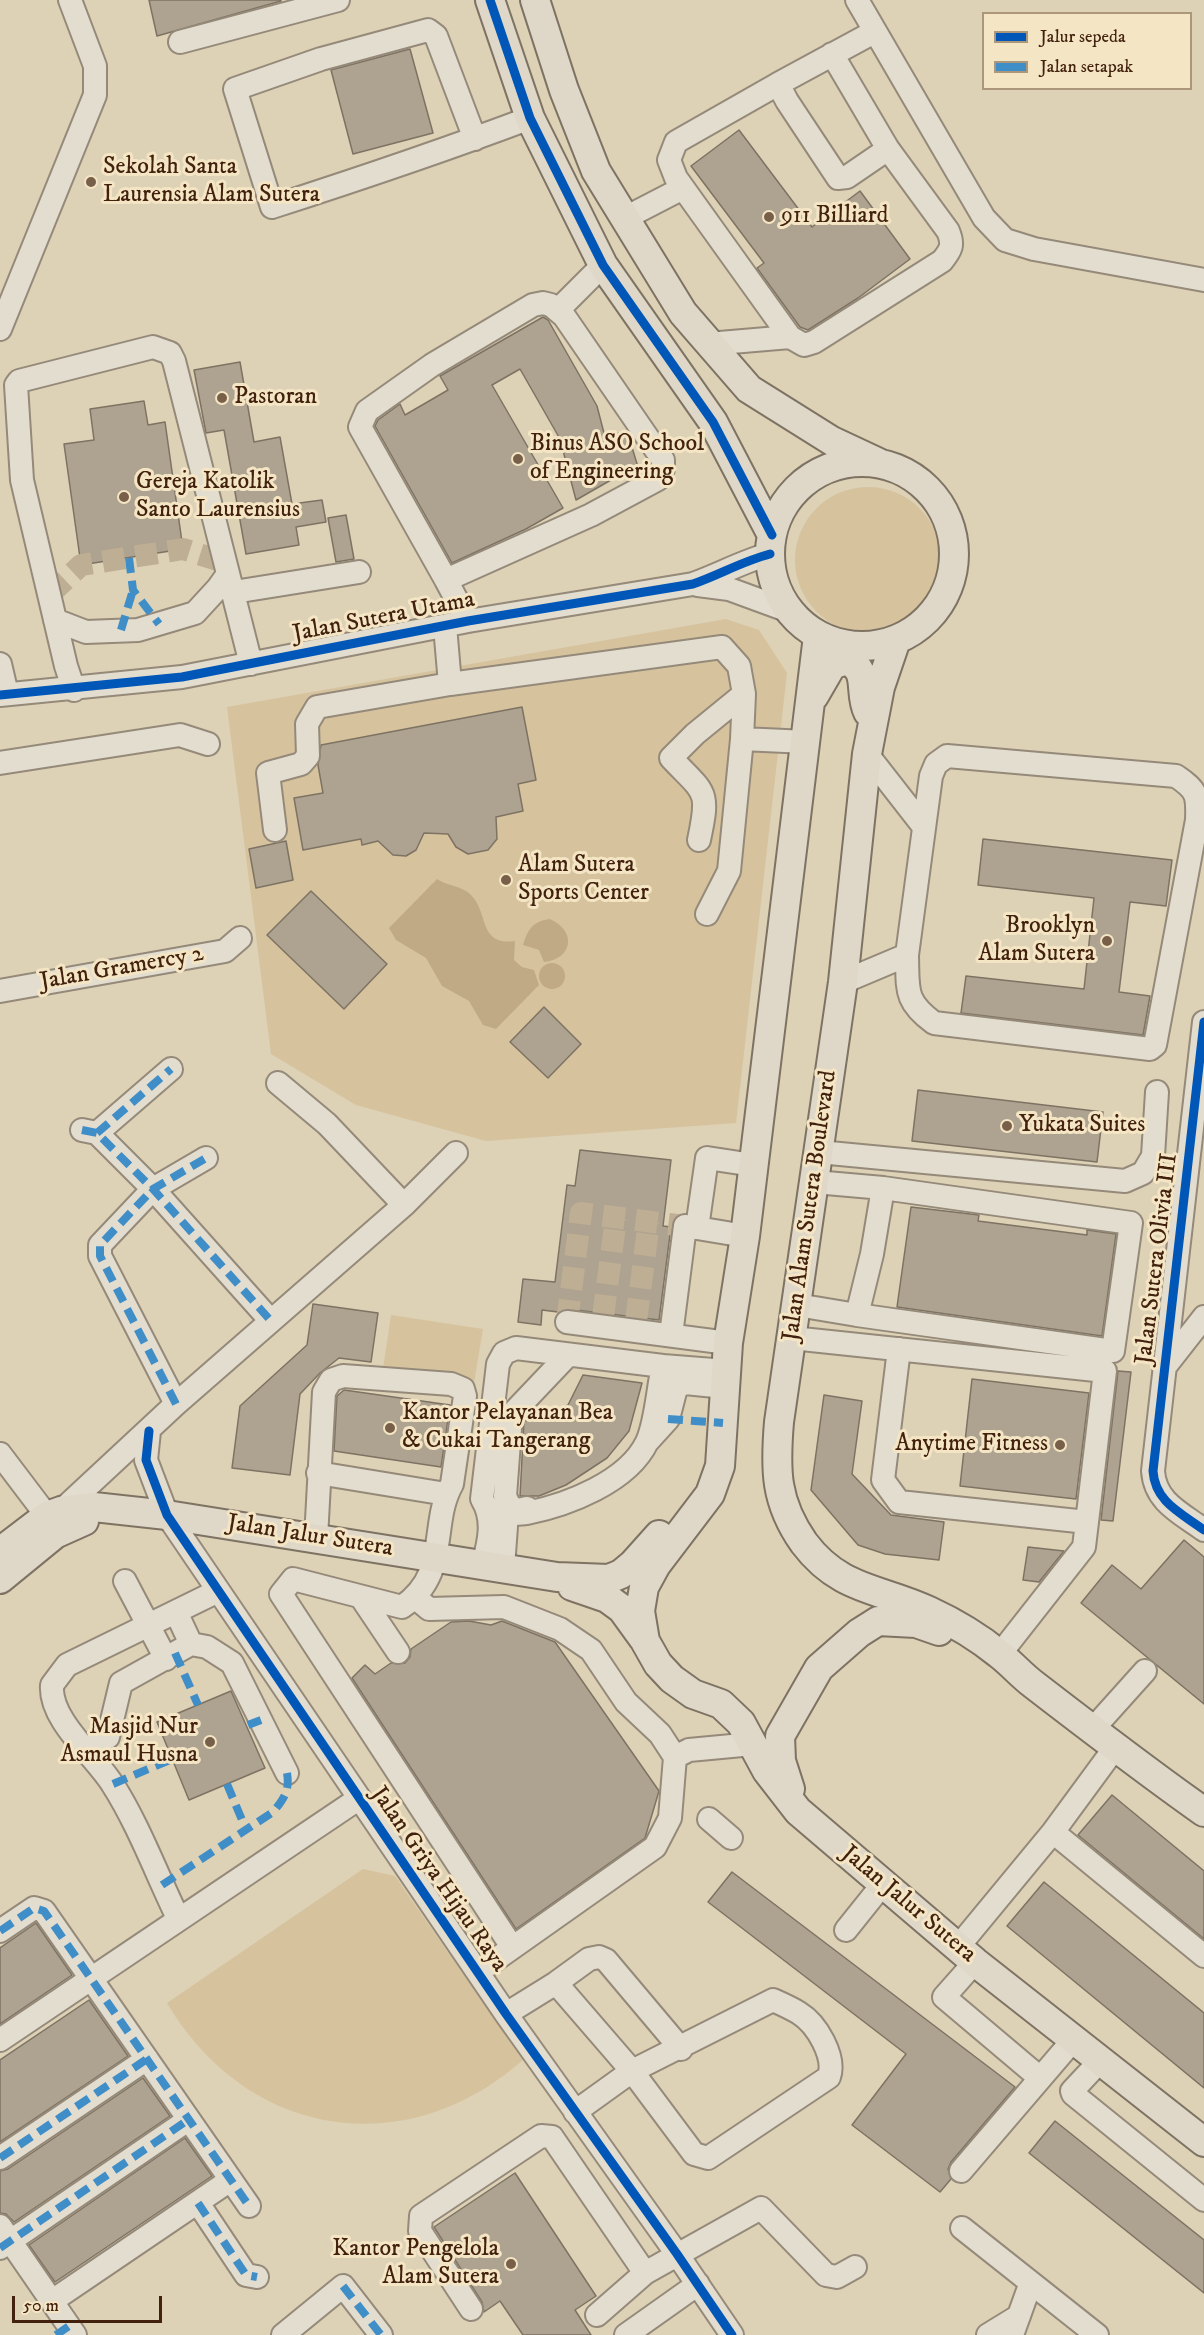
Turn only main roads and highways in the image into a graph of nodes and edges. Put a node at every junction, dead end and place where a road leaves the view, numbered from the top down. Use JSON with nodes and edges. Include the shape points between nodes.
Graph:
{"nodes":[{"id":1,"x":490,"y":0,"type":"edge"},
{"id":2,"x":535,"y":0,"type":"edge"},
{"id":3,"x":879,"y":463,"type":"junction"},
{"id":4,"x":771,"y":545,"type":"junction"},
{"id":5,"x":818,"y":636,"type":"junction"},
{"id":6,"x":896,"y":640,"type":"junction"},
{"id":7,"x":812,"y":700,"type":"junction"},
{"id":8,"x":873,"y":722,"type":"junction"},
{"id":9,"x":710,"y":1494,"type":"junction"},
{"id":10,"x":140,"y":1513,"type":"junction"},
{"id":11,"x":0,"y":1552,"type":"edge"},
{"id":12,"x":557,"y":1577,"type":"junction"},
{"id":13,"x":0,"y":1580,"type":"edge"},
{"id":14,"x":645,"y":1641,"type":"junction"},
{"id":15,"x":1028,"y":1680,"type":"junction"},
{"id":16,"x":798,"y":1811,"type":"junction"},
{"id":17,"x":1204,"y":1812,"type":"edge"},
{"id":18,"x":1204,"y":2142,"type":"edge"}],
"edges":[{"from":1,"to":4,"type":"main road","via":[[530,118],[603,265],[712,422]]},
{"from":2,"to":3,"type":"main road","via":[[596,171],[683,313],[749,389],[832,441]]},
{"from":3,"to":4,"type":"main road","via":[[850,462],[823,470],[799,486],[782,508]]},
{"from":3,"to":6,"type":"main road","via":[[910,475],[936,497],[951,527],[955,561],[945,594],[925,621]]},
{"from":4,"to":5,"type":"main road","via":[[775,584],[789,611]]},
{"from":5,"to":6,"type":"main road","via":[[857,646]]},
{"from":5,"to":7,"type":"main road"},
{"from":6,"to":8,"type":"main road","name":"Jalan Alam Sutera Boulevard"},
{"from":7,"to":8,"type":"main road","via":[[832,665],[846,660],[861,669],[865,705]]},
{"from":7,"to":9,"type":"main road","via":[[728,1343],[720,1466]]},
{"from":8,"to":15,"type":"main road","name":"Jalan Alam Sutera Boulevard","via":[[843,982],[775,1467],[782,1505],[804,1543],[830,1570],[850,1583],[926,1609],[960,1626]]},
{"from":9,"to":12,"type":"main road","name":"Jalan Jalur Sutera","via":[[675,1520],[621,1574],[609,1579]]},
{"from":9,"to":14,"type":"main road","name":"Jalan Jalur Sutera","via":[[644,1587],[640,1611]]},
{"from":10,"to":11,"type":"main road","name":"Jalan Jalur Sutera","via":[[94,1507],[54,1514]]},
{"from":10,"to":12,"type":"main road","name":"Jalan Jalur Sutera"},
{"from":10,"to":13,"type":"main road","via":[[84,1521],[55,1534]]},
{"from":12,"to":14,"type":"main road","name":"Jalan Jalur Sutera","via":[[581,1591],[607,1598],[622,1609]]},
{"from":14,"to":16,"type":"main road","name":"Jalan Jalur Sutera","via":[[672,1679],[693,1694],[721,1704],[741,1723],[767,1771]]},
{"from":15,"to":16,"type":"main road","via":[[993,1669],[948,1633],[916,1623],[878,1621],[819,1668],[780,1736],[781,1761]]},
{"from":15,"to":17,"type":"main road","via":[[1114,1749]]},
{"from":16,"to":18,"type":"main road","name":"Jalan Jalur Sutera","via":[[882,1885]]}]}
